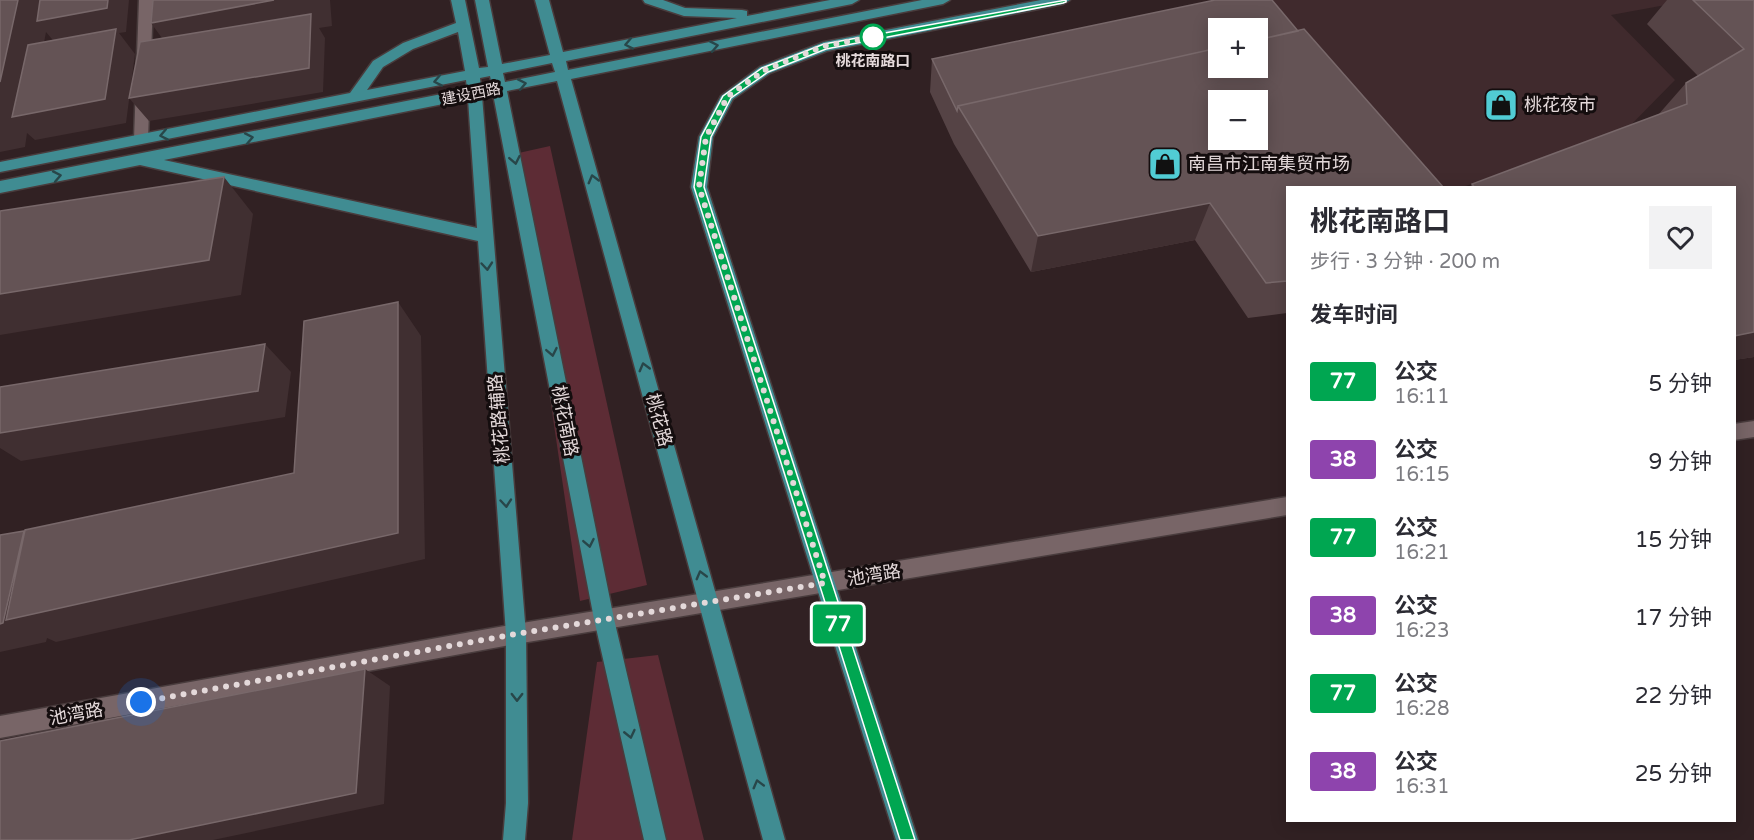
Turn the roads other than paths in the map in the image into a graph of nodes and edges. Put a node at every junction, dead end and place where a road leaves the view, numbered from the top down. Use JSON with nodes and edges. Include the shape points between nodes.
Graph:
{"nodes":[{"id":1,"x":146,"y":0,"type":"edge"},
{"id":2,"x":458,"y":0,"type":"edge"},
{"id":3,"x":482,"y":0,"type":"edge"},
{"id":4,"x":542,"y":0,"type":"edge"},
{"id":5,"x":650,"y":0,"type":"edge"},
{"id":6,"x":852,"y":0,"type":"edge"},
{"id":7,"x":943,"y":0,"type":"edge"},
{"id":8,"x":1063,"y":0,"type":"edge"},
{"id":9,"x":771,"y":16,"type":"junction"},
{"id":10,"x":463,"y":25,"type":"junction"},
{"id":11,"x":558,"y":57,"type":"junction"},
{"id":12,"x":496,"y":69,"type":"junction"},
{"id":13,"x":473,"y":74,"type":"junction"},
{"id":14,"x":564,"y":75,"type":"junction"},
{"id":15,"x":500,"y":88,"type":"junction"},
{"id":16,"x":473,"y":93,"type":"junction"},
{"id":17,"x":356,"y":97,"type":"junction"},
{"id":18,"x":141,"y":139,"type":"junction"},
{"id":19,"x":138,"y":160,"type":"junction"},
{"id":20,"x":0,"y":167,"type":"edge"},
{"id":21,"x":0,"y":187,"type":"edge"},
{"id":22,"x":484,"y":236,"type":"junction"},
{"id":23,"x":1754,"y":429,"type":"edge"},
{"id":24,"x":1736,"y":432,"type":"edge"},
{"id":25,"x":1286,"y":506,"type":"edge"},
{"id":26,"x":825,"y":583,"type":"junction"},
{"id":27,"x":709,"y":602,"type":"junction"},
{"id":28,"x":604,"y":619,"type":"junction"},
{"id":29,"x":516,"y":634,"type":"junction"},
{"id":30,"x":0,"y":728,"type":"edge"},
{"id":31,"x":771,"y":829,"type":"edge"},
{"id":32,"x":514,"y":840,"type":"edge"},
{"id":33,"x":655,"y":840,"type":"edge"},
{"id":34,"x":787,"y":840,"type":"edge"},
{"id":35,"x":907,"y":840,"type":"edge"}],
"edges":[{"from":1,"to":18,"type":"street"},
{"from":2,"to":10,"type":"main road","name":"桃花路辅路"},
{"from":3,"to":12,"type":"main road","name":"桃花南路"},
{"from":4,"to":11,"type":"main road","name":"桃花路"},
{"from":5,"to":9,"type":"main road","via":[[684,12]]},
{"from":6,"to":9,"type":"main road","name":"建设西路"},
{"from":14,"to":7,"type":"main road","name":"建设西路","one_way":true},
{"from":8,"to":26,"type":"main road","via":[[824,46],[765,70],[728,96],[706,137],[699,187]]},
{"from":9,"to":11,"type":"main road","name":"建设西路","one_way":true},
{"from":10,"to":13,"type":"main road","name":"桃花路辅路"},
{"from":10,"to":17,"type":"main road","via":[[408,46],[378,64]]},
{"from":11,"to":12,"type":"main road","name":"建设西路"},
{"from":11,"to":14,"type":"main road","name":"桃花路"},
{"from":12,"to":13,"type":"main road","name":"建设西路"},
{"from":12,"to":15,"type":"main road","name":"桃花南路"},
{"from":13,"to":16,"type":"main road","name":"桃花路辅路"},
{"from":13,"to":17,"type":"main road","name":"建设西路","one_way":true},
{"from":15,"to":14,"type":"main road","name":"建设西路","one_way":true},
{"from":27,"to":14,"type":"main road","name":"桃花路","one_way":true},
{"from":15,"to":16,"type":"main road","name":"建设西路"},
{"from":15,"to":28,"type":"main road","name":"桃花南路","one_way":true},
{"from":19,"to":16,"type":"main road","name":"建设西路","one_way":true},
{"from":16,"to":22,"type":"main road","name":"桃花路辅路"},
{"from":17,"to":18,"type":"main road","name":"建设西路","one_way":true},
{"from":18,"to":20,"type":"main road","name":"建设西路"},
{"from":21,"to":19,"type":"main road","name":"建设西路","one_way":true},
{"from":19,"to":22,"type":"main road"},
{"from":22,"to":29,"type":"main road","name":"桃花路辅路","one_way":true},
{"from":23,"to":24,"type":"street"},
{"from":25,"to":26,"type":"street","name":"池湾路"},
{"from":26,"to":27,"type":"street","name":"池湾路"},
{"from":26,"to":35,"type":"main road"},
{"from":27,"to":28,"type":"street","name":"池湾路"},
{"from":31,"to":27,"type":"main road","name":"桃花路","one_way":true},
{"from":28,"to":29,"type":"street","name":"池湾路"},
{"from":28,"to":33,"type":"main road","name":"桃花南路","one_way":true},
{"from":29,"to":30,"type":"street","name":"池湾路"},
{"from":29,"to":32,"type":"main road","name":"桃花路辅路","one_way":true},
{"from":31,"to":34,"type":"main road"}]}
